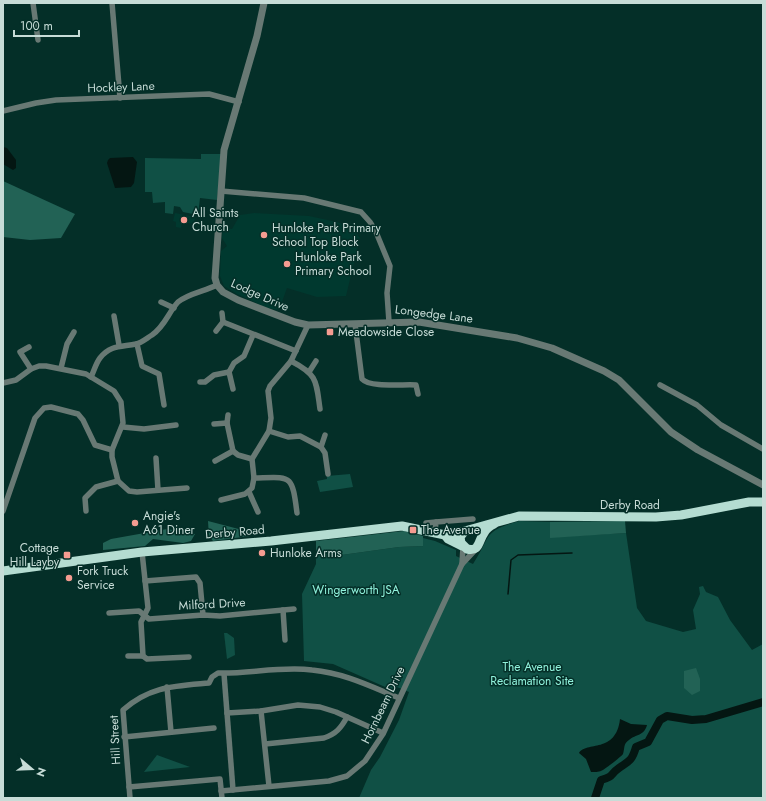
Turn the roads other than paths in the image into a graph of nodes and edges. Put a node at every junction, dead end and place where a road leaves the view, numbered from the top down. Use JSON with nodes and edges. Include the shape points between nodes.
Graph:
{"nodes":[{"id":1,"x":33,"y":3,"type":"edge"},
{"id":2,"x":112,"y":3,"type":"edge"},
{"id":3,"x":264,"y":3,"type":"edge"},
{"id":4,"x":38,"y":40,"type":"dead end"},
{"id":5,"x":120,"y":98,"type":"junction"},
{"id":6,"x":239,"y":102,"type":"junction"},
{"id":7,"x":3,"y":111,"type":"edge"},
{"id":8,"x":221,"y":191,"type":"junction"},
{"id":9,"x":217,"y":285,"type":"junction"},
{"id":10,"x":161,"y":302,"type":"dead end"},
{"id":11,"x":174,"y":308,"type":"junction"},
{"id":12,"x":222,"y":313,"type":"dead end"},
{"id":13,"x":114,"y":316,"type":"dead end"},
{"id":14,"x":223,"y":322,"type":"junction"},
{"id":15,"x":389,"y":322,"type":"junction"},
{"id":16,"x":355,"y":324,"type":"junction"},
{"id":17,"x":308,"y":325,"type":"junction"},
{"id":18,"x":216,"y":331,"type":"dead end"},
{"id":19,"x":74,"y":332,"type":"dead end"},
{"id":20,"x":254,"y":335,"type":"junction"},
{"id":21,"x":137,"y":344,"type":"junction"},
{"id":22,"x":119,"y":345,"type":"junction"},
{"id":23,"x":29,"y":347,"type":"dead end"},
{"id":24,"x":296,"y":351,"type":"junction"},
{"id":25,"x":290,"y":361,"type":"junction"},
{"id":26,"x":316,"y":361,"type":"dead end"},
{"id":27,"x":61,"y":368,"type":"junction"},
{"id":28,"x":31,"y":369,"type":"junction"},
{"id":29,"x":229,"y":372,"type":"junction"},
{"id":30,"x":309,"y":372,"type":"junction"},
{"id":31,"x":91,"y":377,"type":"junction"},
{"id":32,"x":200,"y":382,"type":"dead end"},
{"id":33,"x":3,"y":383,"type":"edge"},
{"id":34,"x":660,"y":385,"type":"dead end"},
{"id":35,"x":233,"y":390,"type":"dead end"},
{"id":36,"x":418,"y":394,"type":"dead end"},
{"id":37,"x":164,"y":405,"type":"dead end"},
{"id":38,"x":320,"y":409,"type":"dead end"},
{"id":39,"x":228,"y":415,"type":"dead end"},
{"id":40,"x":228,"y":422,"type":"junction"},
{"id":41,"x":214,"y":424,"type":"dead end"},
{"id":42,"x":176,"y":425,"type":"dead end"},
{"id":43,"x":123,"y":427,"type":"junction"},
{"id":44,"x":269,"y":431,"type":"junction"},
{"id":45,"x":325,"y":435,"type":"dead end"},
{"id":46,"x":321,"y":447,"type":"junction"},
{"id":47,"x":763,"y":449,"type":"edge"},
{"id":48,"x":112,"y":450,"type":"junction"},
{"id":49,"x":232,"y":451,"type":"junction"},
{"id":50,"x":156,"y":458,"type":"dead end"},
{"id":51,"x":252,"y":459,"type":"junction"},
{"id":52,"x":215,"y":461,"type":"dead end"},
{"id":53,"x":328,"y":474,"type":"dead end"},
{"id":54,"x":254,"y":478,"type":"junction"},
{"id":55,"x":118,"y":481,"type":"junction"},
{"id":56,"x":762,"y":482,"type":"edge"},
{"id":57,"x":187,"y":488,"type":"dead end"},
{"id":58,"x":158,"y":490,"type":"junction"},
{"id":59,"x":249,"y":492,"type":"junction"},
{"id":60,"x":221,"y":500,"type":"dead end"},
{"id":61,"x":763,"y":502,"type":"edge"},
{"id":62,"x":3,"y":511,"type":"edge"},
{"id":63,"x":86,"y":511,"type":"dead end"},
{"id":64,"x":258,"y":512,"type":"dead end"},
{"id":65,"x":296,"y":513,"type":"dead end"},
{"id":66,"x":473,"y":519,"type":"dead end"},
{"id":67,"x":496,"y":521,"type":"junction"},
{"id":68,"x":436,"y":522,"type":"junction"},
{"id":69,"x":426,"y":523,"type":"dead end"},
{"id":70,"x":467,"y":531,"type":"junction"},
{"id":71,"x":435,"y":532,"type":"junction"},
{"id":72,"x":445,"y":535,"type":"junction"},
{"id":73,"x":479,"y":544,"type":"junction"},
{"id":74,"x":462,"y":546,"type":"junction"},
{"id":75,"x":142,"y":552,"type":"junction"},
{"id":76,"x":462,"y":564,"type":"junction"},
{"id":77,"x":3,"y":571,"type":"edge"},
{"id":78,"x":145,"y":581,"type":"junction"},
{"id":79,"x":294,"y":609,"type":"dead end"},
{"id":80,"x":283,"y":610,"type":"junction"},
{"id":81,"x":109,"y":613,"type":"dead end"},
{"id":82,"x":203,"y":615,"type":"junction"},
{"id":83,"x":144,"y":616,"type":"junction"},
{"id":84,"x":285,"y":640,"type":"dead end"},
{"id":85,"x":128,"y":656,"type":"dead end"},
{"id":86,"x":143,"y":656,"type":"junction"},
{"id":87,"x":189,"y":657,"type":"dead end"},
{"id":88,"x":224,"y":674,"type":"junction"},
{"id":89,"x":167,"y":687,"type":"junction"},
{"id":90,"x":399,"y":698,"type":"junction"},
{"id":91,"x":262,"y":711,"type":"junction"},
{"id":92,"x":227,"y":714,"type":"junction"},
{"id":93,"x":347,"y":716,"type":"junction"},
{"id":94,"x":214,"y":728,"type":"dead end"},
{"id":95,"x":171,"y":732,"type":"junction"},
{"id":96,"x":383,"y":733,"type":"junction"},
{"id":97,"x":124,"y":738,"type":"junction"},
{"id":98,"x":265,"y":744,"type":"junction"},
{"id":99,"x":269,"y":786,"type":"junction"},
{"id":100,"x":129,"y":787,"type":"junction"},
{"id":101,"x":233,"y":790,"type":"junction"},
{"id":102,"x":221,"y":791,"type":"junction"},
{"id":103,"x":130,"y":798,"type":"edge"},
{"id":104,"x":222,"y":798,"type":"edge"}],
"edges":[{"from":1,"to":4,"type":"street"},
{"from":2,"to":5,"type":"street"},
{"from":3,"to":6,"type":"street"},
{"from":5,"to":6,"type":"street","name":"Hockley Lane","via":[[209,94]]},
{"from":5,"to":7,"type":"street","name":"Hockley Lane","via":[[56,100]]},
{"from":6,"to":8,"type":"street","via":[[224,150]]},
{"from":8,"to":9,"type":"street","name":"Lodge Drive","via":[[215,267]]},
{"from":8,"to":15,"type":"street","name":"Longedge Lane","via":[[304,198],[361,212],[376,232],[390,266]]},
{"from":9,"to":11,"type":"street","via":[[185,297]]},
{"from":9,"to":17,"type":"street","name":"Lodge Drive","via":[[223,292],[238,300]]},
{"from":10,"to":11,"type":"street"},
{"from":11,"to":21,"type":"street","via":[[153,334]]},
{"from":12,"to":14,"type":"street"},
{"from":13,"to":22,"type":"street"},
{"from":14,"to":18,"type":"street"},
{"from":14,"to":20,"type":"street"},
{"from":15,"to":16,"type":"street","name":"Lodge Drive"},
{"from":15,"to":56,"type":"street","name":"Longedge Lane","via":[[419,322],[517,338],[552,348],[619,380],[671,432],[698,450]]},
{"from":16,"to":17,"type":"street","name":"Lodge Drive"},
{"from":16,"to":36,"type":"street","via":[[362,379],[373,384],[416,385]]},
{"from":17,"to":24,"type":"street"},
{"from":19,"to":27,"type":"street","via":[[67,344]]},
{"from":20,"to":24,"type":"street"},
{"from":20,"to":29,"type":"street","via":[[244,356],[234,363]]},
{"from":21,"to":22,"type":"street"},
{"from":21,"to":37,"type":"street","via":[[142,366],[159,374]]},
{"from":22,"to":31,"type":"street","via":[[108,350],[100,358]]},
{"from":23,"to":28,"type":"street","via":[[20,352]]},
{"from":24,"to":25,"type":"street"},
{"from":25,"to":30,"type":"street"},
{"from":25,"to":44,"type":"street","via":[[268,391],[271,418]]},
{"from":26,"to":30,"type":"street"},
{"from":27,"to":28,"type":"street","via":[[39,366]]},
{"from":27,"to":31,"type":"street"},
{"from":28,"to":33,"type":"street","via":[[16,380]]},
{"from":29,"to":32,"type":"street","via":[[214,375]]},
{"from":29,"to":35,"type":"street"},
{"from":30,"to":38,"type":"street","via":[[316,383]]},
{"from":31,"to":43,"type":"street","via":[[118,395]]},
{"from":34,"to":47,"type":"street","via":[[697,405],[721,425]]},
{"from":39,"to":40,"type":"street"},
{"from":40,"to":41,"type":"street"},
{"from":40,"to":49,"type":"street"},
{"from":42,"to":43,"type":"street","via":[[144,429]]},
{"from":43,"to":48,"type":"street"},
{"from":44,"to":46,"type":"street","via":[[288,437],[300,436]]},
{"from":44,"to":51,"type":"street"},
{"from":45,"to":46,"type":"street"},
{"from":46,"to":53,"type":"street","via":[[325,453]]},
{"from":48,"to":55,"type":"street"},
{"from":48,"to":62,"type":"street","via":[[95,445],[78,414],[44,408],[34,418]]},
{"from":49,"to":51,"type":"street"},
{"from":49,"to":52,"type":"street"},
{"from":50,"to":58,"type":"street"},
{"from":51,"to":54,"type":"street"},
{"from":54,"to":59,"type":"street"},
{"from":54,"to":65,"type":"street","via":[[287,478],[294,490]]},
{"from":55,"to":58,"type":"street","via":[[129,491]]},
{"from":55,"to":63,"type":"street","via":[[92,489],[85,498]]},
{"from":57,"to":58,"type":"street"},
{"from":59,"to":60,"type":"street"},
{"from":59,"to":64,"type":"street"},
{"from":61,"to":67,"type":"highway","name":"Derby Road","via":[[749,502],[668,517],[536,515]]},
{"from":66,"to":68,"type":"street"},
{"from":67,"to":70,"type":"highway","name":"Derby Road"},
{"from":67,"to":73,"type":"highway","via":[[486,531]]},
{"from":68,"to":69,"type":"street"},
{"from":68,"to":71,"type":"street"},
{"from":70,"to":72,"type":"highway","name":"Derby Road"},
{"from":70,"to":73,"type":"highway","via":[[477,532]]},
{"from":70,"to":74,"type":"highway","via":[[460,537]]},
{"from":71,"to":72,"type":"highway","name":"Derby Road"},
{"from":71,"to":75,"type":"highway","name":"Derby Road","via":[[402,526]]},
{"from":72,"to":74,"type":"highway","name":"Derby Road"},
{"from":73,"to":74,"type":"highway","via":[[470,550]]},
{"from":73,"to":76,"type":"street","name":"Hornbeam Drive"},
{"from":74,"to":76,"type":"street","name":"Hornbeam Drive"},
{"from":75,"to":77,"type":"highway","name":"Derby Road"},
{"from":75,"to":78,"type":"street"},
{"from":76,"to":90,"type":"street","name":"Hornbeam Drive"},
{"from":78,"to":82,"type":"street","via":[[196,577],[200,583]]},
{"from":78,"to":83,"type":"street","via":[[148,608]]},
{"from":79,"to":80,"type":"street","name":"Milford Drive"},
{"from":80,"to":82,"type":"street","name":"Milford Drive","via":[[220,616]]},
{"from":80,"to":84,"type":"street"},
{"from":81,"to":83,"type":"street","name":"Milford Drive","via":[[139,611]]},
{"from":82,"to":83,"type":"street","name":"Milford Drive","via":[[149,619]]},
{"from":83,"to":86,"type":"street","via":[[141,622]]},
{"from":85,"to":86,"type":"street"},
{"from":86,"to":87,"type":"street","via":[[146,659]]},
{"from":88,"to":89,"type":"street","name":"Hill Street","via":[[212,677],[209,683]]},
{"from":88,"to":90,"type":"street","name":"Hill Street","via":[[295,669],[331,673],[357,680]]},
{"from":88,"to":92,"type":"street"},
{"from":89,"to":95,"type":"street"},
{"from":89,"to":97,"type":"street","name":"Hill Street","via":[[153,690],[135,699],[123,710]]},
{"from":90,"to":96,"type":"street","name":"Hornbeam Drive"},
{"from":91,"to":92,"type":"street"},
{"from":91,"to":93,"type":"street","via":[[298,705],[320,707]]},
{"from":91,"to":98,"type":"street"},
{"from":92,"to":101,"type":"street"},
{"from":93,"to":96,"type":"street"},
{"from":93,"to":98,"type":"street","via":[[338,732],[332,736]]},
{"from":94,"to":95,"type":"street"},
{"from":95,"to":97,"type":"street"},
{"from":96,"to":99,"type":"street","name":"Hornbeam Drive","via":[[365,762],[347,776],[329,781]]},
{"from":97,"to":100,"type":"street","name":"Hill Street"},
{"from":98,"to":99,"type":"street"},
{"from":99,"to":101,"type":"street","name":"Hornbeam Drive"},
{"from":100,"to":102,"type":"street","via":[[220,779]]},
{"from":100,"to":103,"type":"street","name":"Hill Street"},
{"from":101,"to":102,"type":"street","name":"Hornbeam Drive"},
{"from":102,"to":104,"type":"street"}]}
